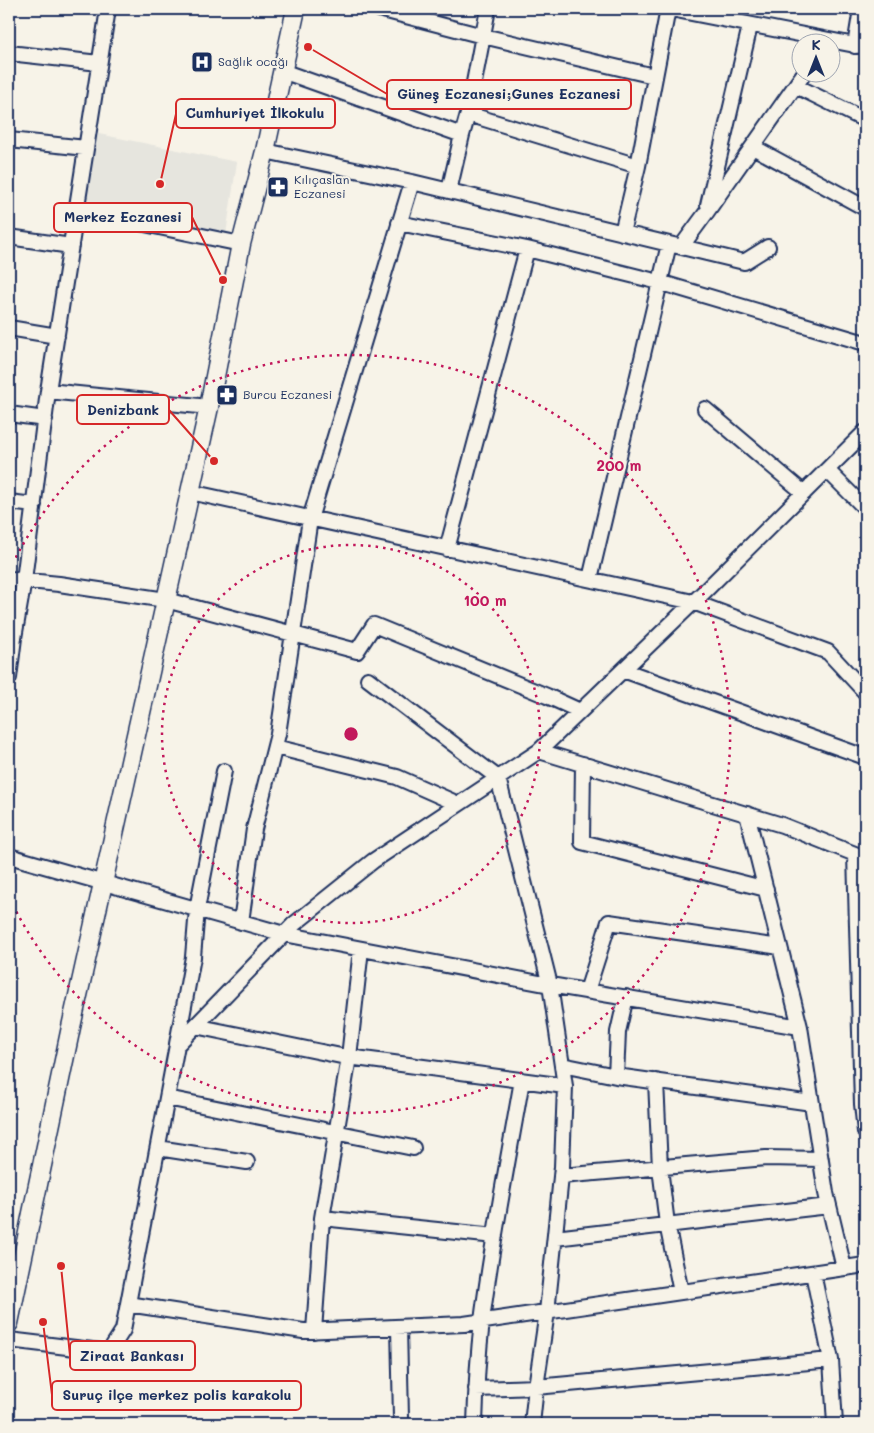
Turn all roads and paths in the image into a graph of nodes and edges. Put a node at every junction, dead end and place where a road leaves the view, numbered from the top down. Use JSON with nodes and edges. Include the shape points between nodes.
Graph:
{"nodes":[{"id":1,"x":108,"y":9,"type":"edge"},
{"id":2,"x":296,"y":9,"type":"edge"},
{"id":3,"x":379,"y":9,"type":"edge"},
{"id":4,"x":488,"y":9,"type":"edge"},
{"id":5,"x":670,"y":9,"type":"edge"},
{"id":6,"x":860,"y":9,"type":"edge"},
{"id":7,"x":750,"y":26,"type":"junction"},
{"id":8,"x":792,"y":35,"type":"edge"},
{"id":9,"x":483,"y":36,"type":"junction"},
{"id":10,"x":842,"y":44,"type":"edge"},
{"id":11,"x":860,"y":47,"type":"edge"},
{"id":12,"x":9,"y":53,"type":"edge"},
{"id":13,"x":100,"y":63,"type":"junction"},
{"id":14,"x":282,"y":71,"type":"junction"},
{"id":15,"x":654,"y":76,"type":"junction"},
{"id":16,"x":799,"y":82,"type":"edge"},
{"id":17,"x":796,"y":86,"type":"junction"},
{"id":18,"x":468,"y":114,"type":"junction"},
{"id":19,"x":865,"y":120,"type":"edge"},
{"id":20,"x":462,"y":135,"type":"junction"},
{"id":21,"x":9,"y":140,"type":"edge"},
{"id":22,"x":753,"y":147,"type":"junction"},
{"id":23,"x":86,"y":148,"type":"junction"},
{"id":24,"x":265,"y":151,"type":"junction"},
{"id":25,"x":638,"y":166,"type":"junction"},
{"id":26,"x":412,"y":182,"type":"junction"},
{"id":27,"x":449,"y":191,"type":"junction"},
{"id":28,"x":865,"y":208,"type":"edge"},
{"id":29,"x":77,"y":210,"type":"junction"},
{"id":30,"x":706,"y":213,"type":"junction"},
{"id":31,"x":399,"y":223,"type":"junction"},
{"id":32,"x":622,"y":233,"type":"junction"},
{"id":33,"x":9,"y":237,"type":"edge"},
{"id":34,"x":240,"y":244,"type":"junction"},
{"id":35,"x":675,"y":245,"type":"junction"},
{"id":36,"x":71,"y":246,"type":"junction"},
{"id":37,"x":768,"y":247,"type":"dead end"},
{"id":38,"x":527,"y":249,"type":"junction"},
{"id":39,"x":659,"y":282,"type":"junction"},
{"id":40,"x":9,"y":328,"type":"edge"},
{"id":41,"x":57,"y":336,"type":"junction"},
{"id":42,"x":865,"y":343,"type":"edge"},
{"id":43,"x":48,"y":391,"type":"junction"},
{"id":44,"x":208,"y":407,"type":"junction"},
{"id":45,"x":705,"y":409,"type":"dead end"},
{"id":46,"x":9,"y":414,"type":"edge"},
{"id":47,"x":45,"y":419,"type":"junction"},
{"id":48,"x":865,"y":432,"type":"edge"},
{"id":49,"x":827,"y":470,"type":"junction"},
{"id":50,"x":190,"y":492,"type":"junction"},
{"id":51,"x":804,"y":493,"type":"junction"},
{"id":52,"x":9,"y":502,"type":"edge"},
{"id":53,"x":34,"y":505,"type":"junction"},
{"id":54,"x":865,"y":508,"type":"edge"},
{"id":55,"x":310,"y":519,"type":"junction"},
{"id":56,"x":447,"y":549,"type":"junction"},
{"id":57,"x":9,"y":579,"type":"edge"},
{"id":58,"x":590,"y":579,"type":"junction"},
{"id":59,"x":24,"y":580,"type":"junction"},
{"id":60,"x":166,"y":600,"type":"junction"},
{"id":61,"x":694,"y":602,"type":"junction"},
{"id":62,"x":294,"y":634,"type":"junction"},
{"id":63,"x":11,"y":638,"type":"edge"},
{"id":64,"x":623,"y":670,"type":"junction"},
{"id":65,"x":9,"y":678,"type":"edge"},
{"id":66,"x":368,"y":679,"type":"dead end"},
{"id":67,"x":865,"y":692,"type":"edge"},
{"id":68,"x":580,"y":712,"type":"junction"},
{"id":69,"x":275,"y":747,"type":"junction"},
{"id":70,"x":539,"y":751,"type":"junction"},
{"id":71,"x":865,"y":757,"type":"edge"},
{"id":72,"x":583,"y":764,"type":"junction"},
{"id":73,"x":224,"y":771,"type":"dead end"},
{"id":74,"x":498,"y":778,"type":"junction"},
{"id":75,"x":458,"y":804,"type":"junction"},
{"id":76,"x":747,"y":814,"type":"junction"},
{"id":77,"x":9,"y":856,"type":"edge"},
{"id":78,"x":860,"y":856,"type":"edge"},
{"id":79,"x":103,"y":882,"type":"junction"},
{"id":80,"x":766,"y":889,"type":"junction"},
{"id":81,"x":197,"y":909,"type":"junction"},
{"id":82,"x":241,"y":922,"type":"junction"},
{"id":83,"x":284,"y":934,"type":"junction"},
{"id":84,"x":780,"y":947,"type":"junction"},
{"id":85,"x":361,"y":949,"type":"junction"},
{"id":86,"x":550,"y":985,"type":"junction"},
{"id":87,"x":587,"y":991,"type":"junction"},
{"id":88,"x":626,"y":998,"type":"junction"},
{"id":89,"x":195,"y":1026,"type":"junction"},
{"id":90,"x":800,"y":1027,"type":"junction"},
{"id":91,"x":177,"y":1044,"type":"junction"},
{"id":92,"x":349,"y":1057,"type":"junction"},
{"id":93,"x":562,"y":1065,"type":"junction"},
{"id":94,"x":616,"y":1076,"type":"junction"},
{"id":95,"x":522,"y":1080,"type":"junction"},
{"id":96,"x":656,"y":1081,"type":"junction"},
{"id":97,"x":565,"y":1086,"type":"junction"},
{"id":98,"x":167,"y":1098,"type":"junction"},
{"id":99,"x":812,"y":1103,"type":"junction"},
{"id":100,"x":337,"y":1131,"type":"junction"},
{"id":101,"x":865,"y":1132,"type":"edge"},
{"id":102,"x":158,"y":1148,"type":"junction"},
{"id":103,"x":414,"y":1148,"type":"dead end"},
{"id":104,"x":821,"y":1159,"type":"junction"},
{"id":105,"x":247,"y":1162,"type":"dead end"},
{"id":106,"x":660,"y":1168,"type":"junction"},
{"id":107,"x":561,"y":1176,"type":"junction"},
{"id":108,"x":829,"y":1206,"type":"junction"},
{"id":109,"x":322,"y":1218,"type":"junction"},
{"id":110,"x":667,"y":1224,"type":"junction"},
{"id":111,"x":495,"y":1236,"type":"junction"},
{"id":112,"x":555,"y":1238,"type":"junction"},
{"id":113,"x":865,"y":1265,"type":"edge"},
{"id":114,"x":844,"y":1268,"type":"junction"},
{"id":115,"x":813,"y":1273,"type":"junction"},
{"id":116,"x":681,"y":1292,"type":"junction"},
{"id":117,"x":128,"y":1304,"type":"junction"},
{"id":118,"x":547,"y":1312,"type":"junction"},
{"id":119,"x":482,"y":1321,"type":"junction"},
{"id":120,"x":9,"y":1324,"type":"edge"},
{"id":121,"x":399,"y":1327,"type":"junction"},
{"id":122,"x":314,"y":1331,"type":"junction"},
{"id":123,"x":9,"y":1340,"type":"edge"},
{"id":124,"x":831,"y":1360,"type":"junction"},
{"id":125,"x":536,"y":1387,"type":"junction"},
{"id":126,"x":476,"y":1389,"type":"junction"},
{"id":127,"x":401,"y":1418,"type":"dead end"},
{"id":128,"x":475,"y":1424,"type":"edge"},
{"id":129,"x":532,"y":1424,"type":"edge"},
{"id":130,"x":835,"y":1424,"type":"edge"}],
"edges":[{"from":1,"to":13,"type":"street"},
{"from":2,"to":14,"type":"main road"},
{"from":3,"to":9,"type":"street"},
{"from":4,"to":9,"type":"street"},
{"from":5,"to":7,"type":"street"},
{"from":5,"to":15,"type":"street"},
{"from":6,"to":11,"type":"street"},
{"from":7,"to":8,"type":"street"},
{"from":7,"to":30,"type":"street"},
{"from":9,"to":15,"type":"street"},
{"from":9,"to":18,"type":"street"},
{"from":10,"to":11,"type":"street"},
{"from":12,"to":13,"type":"street"},
{"from":13,"to":23,"type":"street"},
{"from":14,"to":20,"type":"street"},
{"from":14,"to":24,"type":"main road"},
{"from":15,"to":25,"type":"street"},
{"from":16,"to":17,"type":"street"},
{"from":17,"to":19,"type":"street"},
{"from":17,"to":22,"type":"street"},
{"from":18,"to":20,"type":"street"},
{"from":18,"to":25,"type":"street"},
{"from":20,"to":27,"type":"street"},
{"from":21,"to":23,"type":"street"},
{"from":22,"to":28,"type":"street"},
{"from":22,"to":30,"type":"street"},
{"from":23,"to":29,"type":"street"},
{"from":24,"to":26,"type":"street"},
{"from":24,"to":34,"type":"main road"},
{"from":25,"to":32,"type":"street"},
{"from":26,"to":27,"type":"street"},
{"from":26,"to":31,"type":"street"},
{"from":27,"to":32,"type":"street"},
{"from":29,"to":34,"type":"street"},
{"from":29,"to":36,"type":"street"},
{"from":30,"to":35,"type":"street"},
{"from":31,"to":38,"type":"street"},
{"from":31,"to":55,"type":"street"},
{"from":32,"to":35,"type":"street"},
{"from":33,"to":36,"type":"street"},
{"from":34,"to":44,"type":"main road"},
{"from":35,"to":37,"type":"street","via":[[744,262]]},
{"from":35,"to":39,"type":"street"},
{"from":36,"to":41,"type":"street"},
{"from":38,"to":39,"type":"street"},
{"from":38,"to":56,"type":"street"},
{"from":39,"to":42,"type":"street"},
{"from":39,"to":58,"type":"street"},
{"from":40,"to":41,"type":"street"},
{"from":41,"to":43,"type":"street"},
{"from":43,"to":44,"type":"street"},
{"from":43,"to":47,"type":"street"},
{"from":44,"to":50,"type":"main road"},
{"from":45,"to":51,"type":"street"},
{"from":46,"to":47,"type":"street"},
{"from":47,"to":53,"type":"street"},
{"from":48,"to":49,"type":"street"},
{"from":49,"to":51,"type":"street"},
{"from":49,"to":54,"type":"street"},
{"from":50,"to":55,"type":"street"},
{"from":50,"to":60,"type":"main road"},
{"from":51,"to":61,"type":"street"},
{"from":52,"to":53,"type":"street"},
{"from":53,"to":59,"type":"street"},
{"from":55,"to":56,"type":"street"},
{"from":55,"to":62,"type":"street"},
{"from":56,"to":58,"type":"street"},
{"from":57,"to":59,"type":"street"},
{"from":58,"to":61,"type":"street"},
{"from":59,"to":60,"type":"street"},
{"from":59,"to":63,"type":"street"},
{"from":60,"to":62,"type":"street"},
{"from":60,"to":79,"type":"main road"},
{"from":61,"to":64,"type":"street"},
{"from":61,"to":67,"type":"street","via":[[828,652]]},
{"from":62,"to":68,"type":"street","via":[[357,651],[374,625]]},
{"from":62,"to":69,"type":"street"},
{"from":63,"to":65,"type":"street"},
{"from":64,"to":68,"type":"street"},
{"from":64,"to":71,"type":"street"},
{"from":66,"to":74,"type":"street"},
{"from":68,"to":70,"type":"street"},
{"from":69,"to":75,"type":"street","via":[[397,777]]},
{"from":69,"to":82,"type":"street","via":[[254,829]]},
{"from":70,"to":72,"type":"street"},
{"from":70,"to":74,"type":"street"},
{"from":72,"to":76,"type":"street"},
{"from":72,"to":80,"type":"street","via":[[582,842]]},
{"from":73,"to":81,"type":"street"},
{"from":74,"to":75,"type":"street"},
{"from":74,"to":86,"type":"street"},
{"from":75,"to":83,"type":"street","via":[[372,861]]},
{"from":76,"to":78,"type":"street"},
{"from":76,"to":80,"type":"street"},
{"from":77,"to":79,"type":"street"},
{"from":78,"to":101,"type":"street"},
{"from":79,"to":81,"type":"street"},
{"from":79,"to":120,"type":"main road"},
{"from":80,"to":84,"type":"street"},
{"from":81,"to":82,"type":"street"},
{"from":81,"to":91,"type":"street","via":[[193,957]]},
{"from":82,"to":83,"type":"street"},
{"from":83,"to":85,"type":"street"},
{"from":83,"to":89,"type":"street"},
{"from":84,"to":87,"type":"street","via":[[609,922]]},
{"from":84,"to":90,"type":"street"},
{"from":85,"to":86,"type":"street"},
{"from":85,"to":92,"type":"street"},
{"from":86,"to":87,"type":"street"},
{"from":86,"to":93,"type":"street"},
{"from":87,"to":88,"type":"street"},
{"from":88,"to":90,"type":"street"},
{"from":88,"to":94,"type":"street","via":[[618,1032]]},
{"from":89,"to":91,"type":"street"},
{"from":89,"to":92,"type":"street"},
{"from":90,"to":99,"type":"street"},
{"from":91,"to":98,"type":"street"},
{"from":92,"to":95,"type":"street"},
{"from":92,"to":100,"type":"street"},
{"from":93,"to":94,"type":"street"},
{"from":93,"to":97,"type":"street"},
{"from":94,"to":96,"type":"street"},
{"from":95,"to":97,"type":"street"},
{"from":95,"to":111,"type":"street"},
{"from":96,"to":99,"type":"street"},
{"from":96,"to":106,"type":"street"},
{"from":97,"to":107,"type":"street"},
{"from":98,"to":100,"type":"street"},
{"from":98,"to":102,"type":"street"},
{"from":99,"to":104,"type":"street"},
{"from":100,"to":103,"type":"street"},
{"from":100,"to":109,"type":"street"},
{"from":102,"to":105,"type":"street"},
{"from":102,"to":117,"type":"street"},
{"from":104,"to":106,"type":"street","via":[[766,1158]]},
{"from":104,"to":108,"type":"street"},
{"from":106,"to":107,"type":"street"},
{"from":106,"to":110,"type":"street"},
{"from":107,"to":112,"type":"street"},
{"from":108,"to":110,"type":"street"},
{"from":108,"to":114,"type":"street"},
{"from":109,"to":111,"type":"street"},
{"from":109,"to":122,"type":"street"},
{"from":110,"to":112,"type":"street"},
{"from":110,"to":116,"type":"street"},
{"from":111,"to":119,"type":"street"},
{"from":112,"to":118,"type":"street"},
{"from":113,"to":114,"type":"street"},
{"from":114,"to":115,"type":"street"},
{"from":115,"to":116,"type":"street"},
{"from":115,"to":124,"type":"street"},
{"from":116,"to":118,"type":"street"},
{"from":117,"to":122,"type":"street"},
{"from":117,"to":123,"type":"street","via":[[123,1330],[109,1352]]},
{"from":118,"to":119,"type":"street"},
{"from":118,"to":125,"type":"street"},
{"from":119,"to":121,"type":"street"},
{"from":119,"to":126,"type":"street"},
{"from":121,"to":122,"type":"street"},
{"from":121,"to":127,"type":"street"},
{"from":124,"to":125,"type":"street"},
{"from":124,"to":130,"type":"street"},
{"from":125,"to":126,"type":"street"},
{"from":125,"to":129,"type":"street"},
{"from":126,"to":128,"type":"street"}]}
